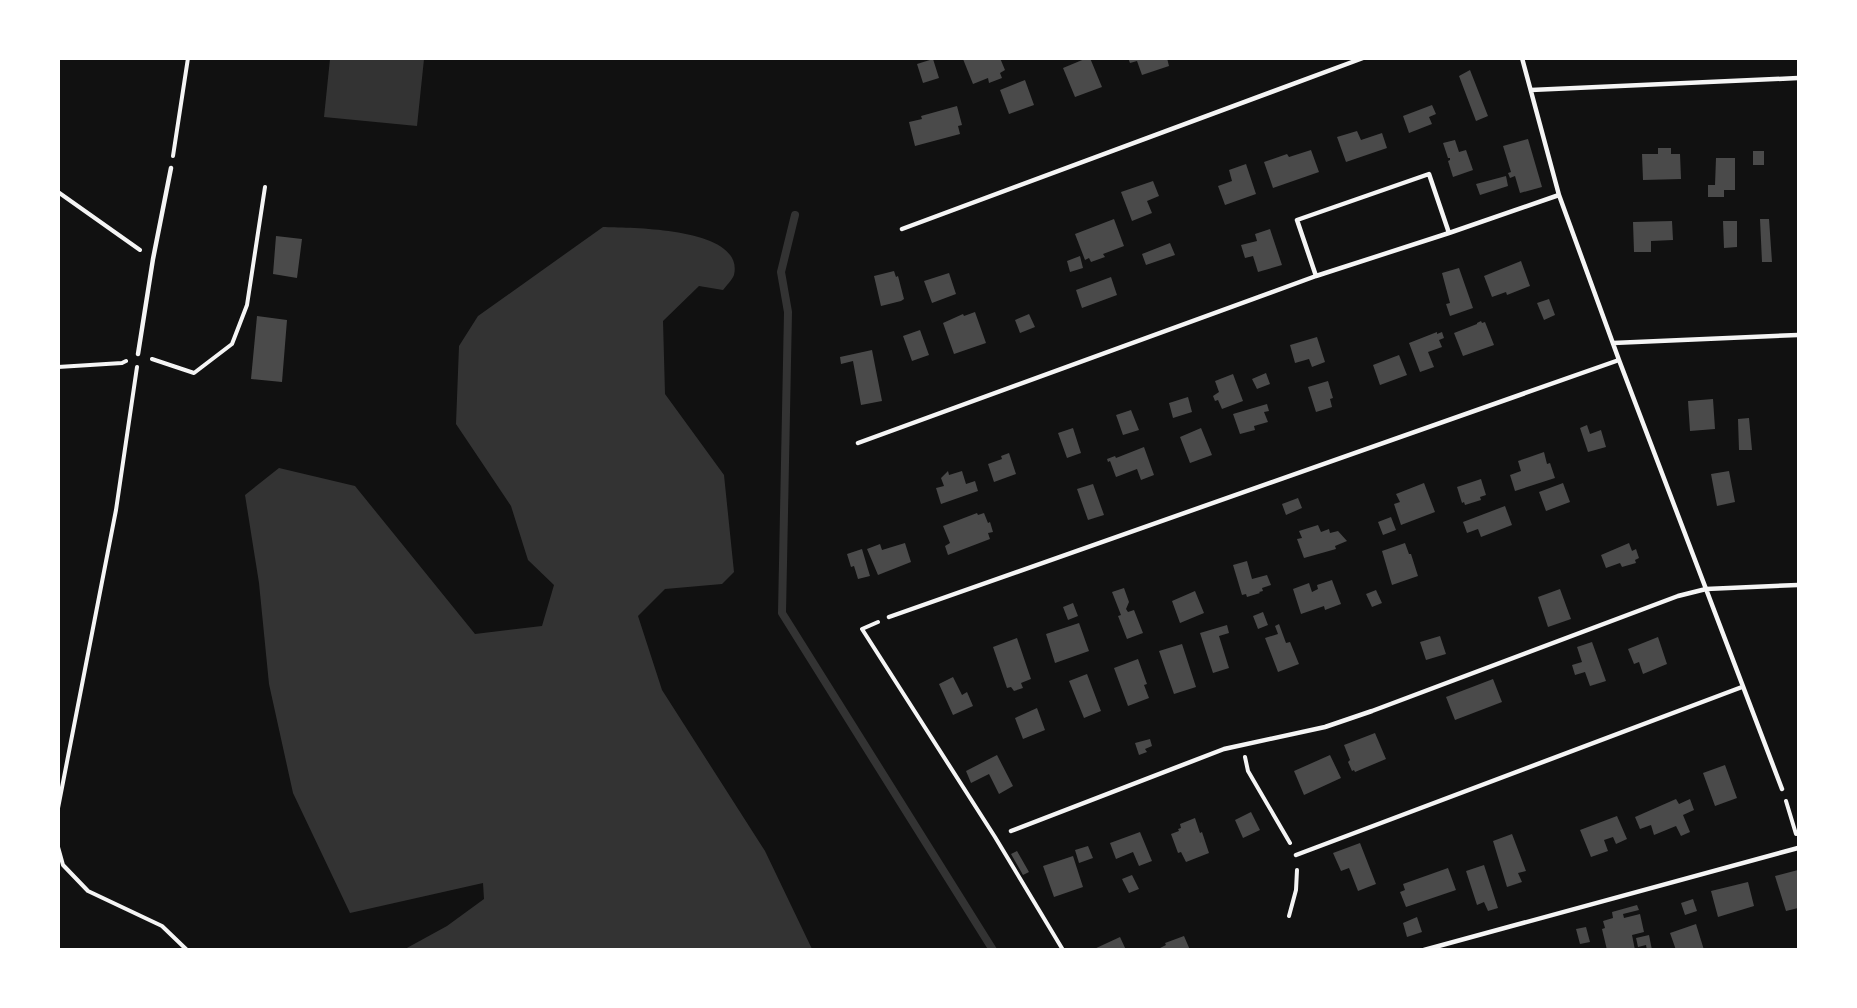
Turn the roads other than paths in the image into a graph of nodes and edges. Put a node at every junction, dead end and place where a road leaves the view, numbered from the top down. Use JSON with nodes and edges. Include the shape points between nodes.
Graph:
{"nodes":[{"id":1,"x":1364,"y":58,"type":"edge"},
{"id":2,"x":1521,"y":58,"type":"edge"},
{"id":3,"x":1798,"y":78,"type":"edge"},
{"id":4,"x":1531,"y":90,"type":"junction"},
{"id":5,"x":171,"y":168,"type":"road end"},
{"id":6,"x":1559,"y":195,"type":"junction"},
{"id":7,"x":902,"y":229,"type":"dead end"},
{"id":8,"x":1449,"y":234,"type":"junction"},
{"id":9,"x":1316,"y":276,"type":"junction"},
{"id":10,"x":1798,"y":335,"type":"edge"},
{"id":11,"x":1613,"y":343,"type":"junction"},
{"id":12,"x":138,"y":354,"type":"road end"},
{"id":13,"x":1619,"y":360,"type":"junction"},
{"id":14,"x":858,"y":443,"type":"dead end"},
{"id":15,"x":1798,"y":585,"type":"edge"},
{"id":16,"x":1706,"y":589,"type":"junction"},
{"id":17,"x":890,"y":617,"type":"road end"},
{"id":18,"x":1742,"y":687,"type":"junction"},
{"id":19,"x":1782,"y":789,"type":"road end"},
{"id":20,"x":1011,"y":831,"type":"dead end"},
{"id":21,"x":1798,"y":846,"type":"edge"},
{"id":22,"x":1296,"y":855,"type":"road end"},
{"id":23,"x":1424,"y":950,"type":"edge"}],
"edges":[{"from":1,"to":7,"type":"lane"},
{"from":2,"to":4,"type":"lane"},
{"from":3,"to":4,"type":"lane"},
{"from":4,"to":6,"type":"lane"},
{"from":5,"to":12,"type":"lane"},
{"from":6,"to":8,"type":"lane"},
{"from":6,"to":11,"type":"lane"},
{"from":8,"to":9,"type":"lane"},
{"from":8,"to":9,"type":"lane","via":[[1429,174],[1297,220]]},
{"from":9,"to":14,"type":"lane"},
{"from":10,"to":11,"type":"lane"},
{"from":11,"to":13,"type":"lane"},
{"from":13,"to":16,"type":"lane"},
{"from":13,"to":17,"type":"lane"},
{"from":15,"to":16,"type":"lane"},
{"from":16,"to":18,"type":"lane"},
{"from":16,"to":20,"type":"lane","via":[[1678,596],[1362,715],[1224,749]]},
{"from":18,"to":19,"type":"lane"},
{"from":18,"to":22,"type":"lane"},
{"from":21,"to":23,"type":"lane"}]}
